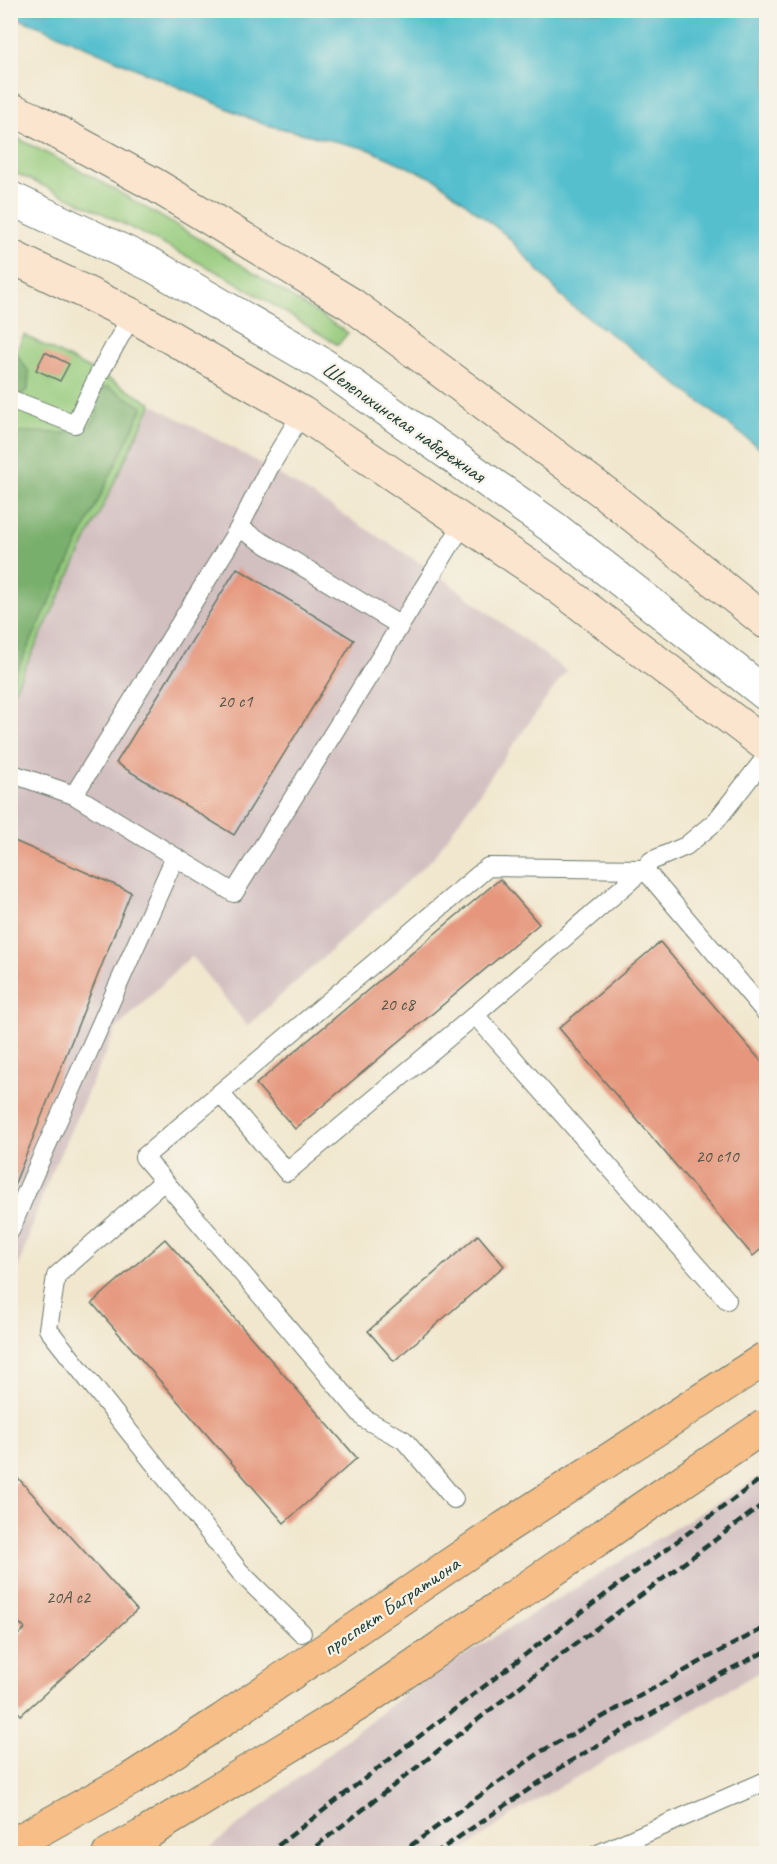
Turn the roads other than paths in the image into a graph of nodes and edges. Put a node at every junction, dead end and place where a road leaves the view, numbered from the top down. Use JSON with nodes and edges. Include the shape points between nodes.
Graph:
{"nodes":[{"id":1,"x":10,"y":109,"type":"edge"},
{"id":2,"x":10,"y":198,"type":"edge"},
{"id":3,"x":10,"y":256,"type":"edge"},
{"id":4,"x":132,"y":315,"type":"junction"},
{"id":5,"x":10,"y":399,"type":"edge"},
{"id":6,"x":302,"y":413,"type":"junction"},
{"id":7,"x":465,"y":521,"type":"junction"},
{"id":8,"x":239,"y":528,"type":"junction"},
{"id":9,"x":766,"y":622,"type":"edge"},
{"id":10,"x":399,"y":625,"type":"junction"},
{"id":11,"x":766,"y":694,"type":"edge"},
{"id":12,"x":766,"y":745,"type":"edge"},
{"id":13,"x":766,"y":757,"type":"edge"},
{"id":14,"x":10,"y":773,"type":"edge"},
{"id":15,"x":74,"y":795,"type":"junction"},
{"id":16,"x":175,"y":857,"type":"junction"},
{"id":17,"x":645,"y":869,"type":"junction"},
{"id":18,"x":766,"y":1013,"type":"edge"},
{"id":19,"x":475,"y":1014,"type":"junction"},
{"id":20,"x":220,"y":1093,"type":"junction"},
{"id":21,"x":164,"y":1181,"type":"junction"},
{"id":22,"x":10,"y":1231,"type":"edge"},
{"id":23,"x":727,"y":1300,"type":"dead end"},
{"id":24,"x":766,"y":1358,"type":"edge"},
{"id":25,"x":766,"y":1425,"type":"edge"},
{"id":26,"x":454,"y":1499,"type":"dead end"},
{"id":27,"x":302,"y":1633,"type":"dead end"},
{"id":28,"x":766,"y":1781,"type":"edge"},
{"id":29,"x":129,"y":1845,"type":"edge"},
{"id":30,"x":10,"y":1846,"type":"edge"},
{"id":31,"x":109,"y":1854,"type":"edge"},
{"id":32,"x":598,"y":1854,"type":"edge"}],
"edges":[{"from":1,"to":9,"type":"main road","via":[[155,185],[351,304],[605,493]]},
{"from":2,"to":11,"type":"street","name":"Шелепихинская набережная","via":[[152,265],[322,364],[554,528]]},
{"from":3,"to":4,"type":"main road"},
{"from":4,"to":5,"type":"lane","via":[[75,424]]},
{"from":4,"to":6,"type":"main road"},
{"from":6,"to":7,"type":"main road"},
{"from":6,"to":8,"type":"lane"},
{"from":7,"to":10,"type":"lane"},
{"from":7,"to":12,"type":"main road","via":[[548,579]]},
{"from":8,"to":10,"type":"lane"},
{"from":8,"to":15,"type":"lane"},
{"from":10,"to":16,"type":"lane","via":[[234,893]]},
{"from":13,"to":17,"type":"lane","via":[[717,822],[686,846],[651,861]]},
{"from":14,"to":15,"type":"lane"},
{"from":15,"to":16,"type":"lane"},
{"from":16,"to":22,"type":"lane"},
{"from":17,"to":18,"type":"lane"},
{"from":17,"to":19,"type":"lane"},
{"from":17,"to":20,"type":"lane","via":[[488,867]]},
{"from":19,"to":20,"type":"lane","via":[[287,1172]]},
{"from":19,"to":23,"type":"lane"},
{"from":20,"to":21,"type":"lane","via":[[144,1157]]},
{"from":21,"to":26,"type":"lane","via":[[365,1419],[404,1440]]},
{"from":21,"to":27,"type":"lane","via":[[56,1276],[48,1329],[240,1572]]},
{"from":24,"to":30,"type":"main road","name":"проспект Багратиона","bridge":true,"via":[[504,1528],[224,1719],[131,1779]]},
{"from":25,"to":29,"type":"main road","bridge":true,"via":[[360,1703]]},
{"from":28,"to":32,"type":"lane"},
{"from":29,"to":31,"type":"main road"}]}
